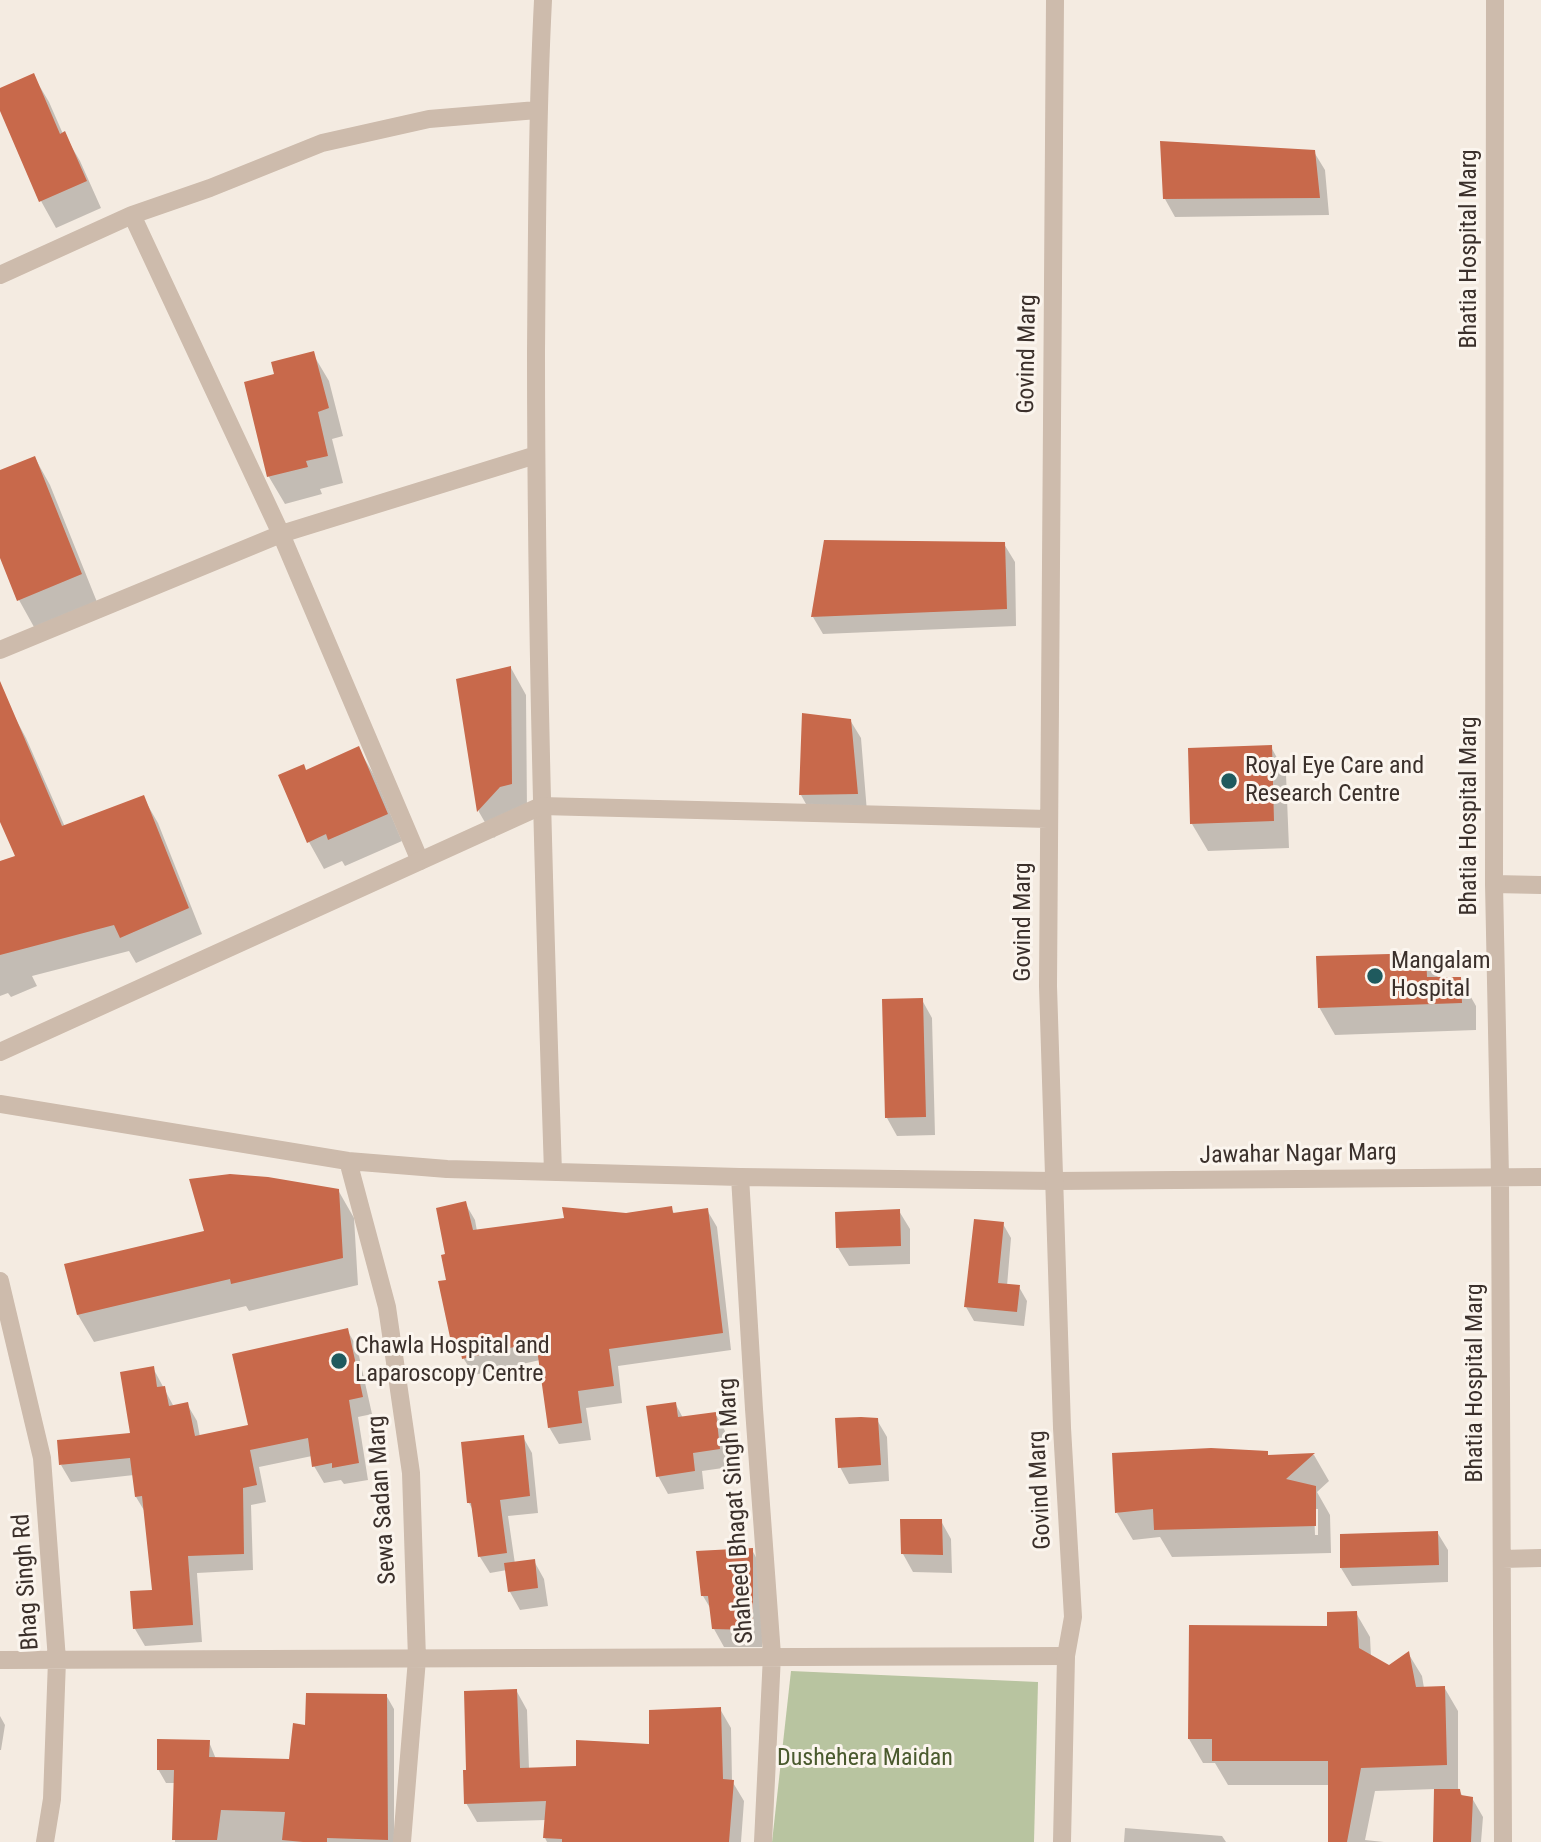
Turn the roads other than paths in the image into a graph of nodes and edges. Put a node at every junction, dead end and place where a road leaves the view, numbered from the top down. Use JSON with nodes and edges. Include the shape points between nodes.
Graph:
{"nodes":[{"id":1,"x":543,"y":0,"type":"edge"},
{"id":2,"x":1055,"y":0,"type":"edge"},
{"id":3,"x":1495,"y":0,"type":"edge"},
{"id":4,"x":537,"y":110,"type":"junction"},
{"id":5,"x":132,"y":215,"type":"junction"},
{"id":6,"x":0,"y":275,"type":"edge"},
{"id":7,"x":536,"y":455,"type":"junction"},
{"id":8,"x":281,"y":534,"type":"junction"},
{"id":9,"x":0,"y":650,"type":"edge"},
{"id":10,"x":541,"y":806,"type":"junction"},
{"id":11,"x":1048,"y":819,"type":"junction"},
{"id":12,"x":420,"y":862,"type":"junction"},
{"id":13,"x":1494,"y":884,"type":"junction"},
{"id":14,"x":1541,"y":885,"type":"edge"},
{"id":15,"x":0,"y":1052,"type":"edge"},
{"id":16,"x":0,"y":1104,"type":"edge"},
{"id":17,"x":348,"y":1161,"type":"junction"},
{"id":18,"x":553,"y":1172,"type":"junction"},
{"id":19,"x":740,"y":1177,"type":"junction"},
{"id":20,"x":1500,"y":1177,"type":"junction"},
{"id":21,"x":1541,"y":1177,"type":"edge"},
{"id":22,"x":1055,"y":1181,"type":"junction"},
{"id":23,"x":0,"y":1281,"type":"edge"},
{"id":24,"x":1541,"y":1558,"type":"edge"},
{"id":25,"x":1502,"y":1559,"type":"junction"},
{"id":26,"x":772,"y":1655,"type":"junction"},
{"id":27,"x":1066,"y":1656,"type":"junction"},
{"id":28,"x":0,"y":1660,"type":"edge"},
{"id":29,"x":57,"y":1660,"type":"junction"},
{"id":30,"x":417,"y":1660,"type":"junction"},
{"id":31,"x":45,"y":1842,"type":"edge"},
{"id":32,"x":402,"y":1842,"type":"edge"},
{"id":33,"x":763,"y":1842,"type":"edge"},
{"id":34,"x":1062,"y":1842,"type":"edge"},
{"id":35,"x":1503,"y":1842,"type":"edge"}],
"edges":[{"from":1,"to":4,"type":"street"},
{"from":2,"to":11,"type":"street","name":"Govind Marg"},
{"from":3,"to":13,"type":"street","name":"Bhatia Hospital Marg"},
{"from":4,"to":5,"type":"street","via":[[429,119],[322,144]]},
{"from":4,"to":7,"type":"street"},
{"from":5,"to":6,"type":"street"},
{"from":5,"to":8,"type":"street"},
{"from":7,"to":8,"type":"street"},
{"from":7,"to":10,"type":"street"},
{"from":8,"to":9,"type":"street"},
{"from":8,"to":12,"type":"street"},
{"from":10,"to":11,"type":"street"},
{"from":10,"to":12,"type":"street"},
{"from":10,"to":18,"type":"street"},
{"from":11,"to":22,"type":"street","name":"Govind Marg"},
{"from":12,"to":15,"type":"street"},
{"from":13,"to":14,"type":"street"},
{"from":13,"to":20,"type":"street","name":"Bhatia Hospital Marg"},
{"from":16,"to":17,"type":"street","name":"Jawahar Nagar Marg"},
{"from":17,"to":18,"type":"street","name":"Jawahar Nagar Marg"},
{"from":17,"to":30,"type":"street","name":"Sewa Sadan Marg","via":[[387,1307],[411,1474]]},
{"from":18,"to":19,"type":"street","name":"Jawahar Nagar Marg"},
{"from":19,"to":22,"type":"street","name":"Jawahar Nagar Marg"},
{"from":19,"to":26,"type":"street","name":"Shaheed Bhagat Singh Marg"},
{"from":20,"to":21,"type":"street","name":"Jawahar Nagar Marg"},
{"from":20,"to":22,"type":"street","name":"Jawahar Nagar Marg"},
{"from":20,"to":25,"type":"street","name":"Bhatia Hospital Marg"},
{"from":22,"to":27,"type":"street","name":"Govind Marg","via":[[1073,1617]]},
{"from":23,"to":29,"type":"street","name":"Bhag Singh Rd","via":[[42,1458]]},
{"from":24,"to":25,"type":"street"},
{"from":25,"to":35,"type":"street","name":"Bhatia Hospital Marg"},
{"from":26,"to":27,"type":"street"},
{"from":26,"to":30,"type":"street"},
{"from":26,"to":33,"type":"street","name":"Shaheed Bhagat Singh Marg"},
{"from":27,"to":34,"type":"street","name":"Govind Marg"},
{"from":28,"to":29,"type":"street"},
{"from":29,"to":30,"type":"street"},
{"from":29,"to":31,"type":"street","name":"Bhag Singh Rd","via":[[52,1799]]},
{"from":30,"to":32,"type":"street","name":"Sewa Sadan Marg"}]}
